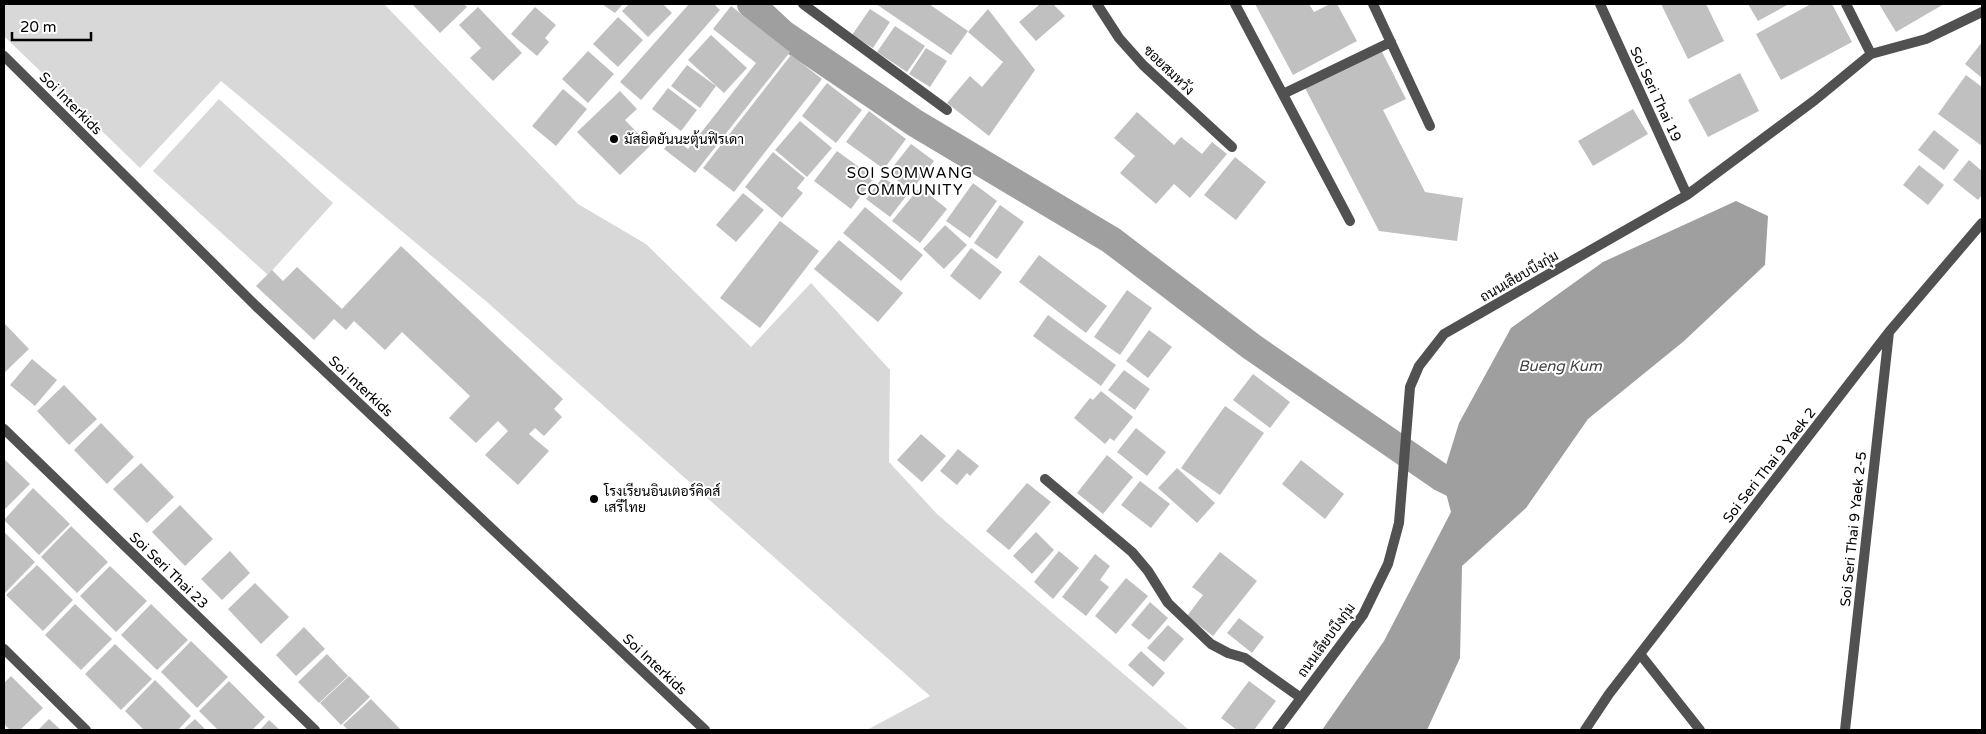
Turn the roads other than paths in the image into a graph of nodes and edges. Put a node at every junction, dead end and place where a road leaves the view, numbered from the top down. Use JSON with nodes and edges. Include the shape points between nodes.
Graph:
{"nodes":[{"id":1,"x":803,"y":4,"type":"edge"},
{"id":2,"x":1096,"y":4,"type":"edge"},
{"id":3,"x":1235,"y":4,"type":"edge"},
{"id":4,"x":1373,"y":4,"type":"edge"},
{"id":5,"x":1600,"y":4,"type":"edge"},
{"id":6,"x":1846,"y":4,"type":"edge"},
{"id":7,"x":1982,"y":12,"type":"edge"},
{"id":8,"x":1391,"y":42,"type":"junction"},
{"id":9,"x":1871,"y":54,"type":"junction"},
{"id":10,"x":4,"y":56,"type":"edge"},
{"id":11,"x":1283,"y":94,"type":"junction"},
{"id":12,"x":947,"y":110,"type":"dead end"},
{"id":13,"x":1430,"y":126,"type":"dead end"},
{"id":14,"x":1232,"y":147,"type":"dead end"},
{"id":15,"x":1688,"y":195,"type":"junction"},
{"id":16,"x":1350,"y":221,"type":"dead end"},
{"id":17,"x":1982,"y":223,"type":"edge"},
{"id":18,"x":1889,"y":332,"type":"junction"},
{"id":19,"x":4,"y":429,"type":"edge"},
{"id":20,"x":1045,"y":479,"type":"dead end"},
{"id":21,"x":4,"y":649,"type":"edge"},
{"id":22,"x":1640,"y":654,"type":"junction"},
{"id":23,"x":1301,"y":698,"type":"junction"},
{"id":24,"x":86,"y":730,"type":"edge"},
{"id":25,"x":315,"y":730,"type":"edge"},
{"id":26,"x":705,"y":730,"type":"edge"},
{"id":27,"x":1277,"y":730,"type":"edge"},
{"id":28,"x":1585,"y":730,"type":"edge"},
{"id":29,"x":1700,"y":730,"type":"edge"},
{"id":30,"x":1846,"y":730,"type":"edge"}],
"edges":[{"from":1,"to":12,"type":"street"},
{"from":2,"to":14,"type":"street","name":"ซอยสมหวัง","via":[[1119,38],[1143,65]]},
{"from":3,"to":11,"type":"street"},
{"from":4,"to":8,"type":"street"},
{"from":5,"to":15,"type":"street","name":"Soi Seri Thai 19"},
{"from":6,"to":9,"type":"street"},
{"from":7,"to":9,"type":"street","name":"ถนนเลียบบึงกุ่ม","via":[[1926,39]]},
{"from":8,"to":11,"type":"street"},
{"from":8,"to":13,"type":"street"},
{"from":9,"to":15,"type":"street","name":"ถนนเลียบบึงกุ่ม"},
{"from":10,"to":26,"type":"street","name":"Soi Interkids","via":[[256,306]]},
{"from":11,"to":16,"type":"street"},
{"from":15,"to":23,"type":"street","name":"ถนนเลียบบึงกุ่ม","via":[[1444,334],[1419,366],[1410,387],[1404,485],[1399,523],[1388,564],[1363,615]]},
{"from":17,"to":18,"type":"street","name":"Soi Seri Thai 9 Yaek 2"},
{"from":18,"to":22,"type":"street","name":"Soi Seri Thai 9 Yaek 2"},
{"from":18,"to":30,"type":"street","name":"Soi Seri Thai 9 Yaek 2-5"},
{"from":19,"to":25,"type":"street","name":"Soi Seri Thai 23"},
{"from":20,"to":23,"type":"street","via":[[1132,552],[1168,603],[1211,644],[1245,658]]},
{"from":21,"to":24,"type":"street"},
{"from":22,"to":28,"type":"street","name":"Soi Seri Thai 9 Yaek 2"},
{"from":22,"to":29,"type":"street"},
{"from":23,"to":27,"type":"street","name":"ถนนเลียบบึงกุ่ม"}]}
